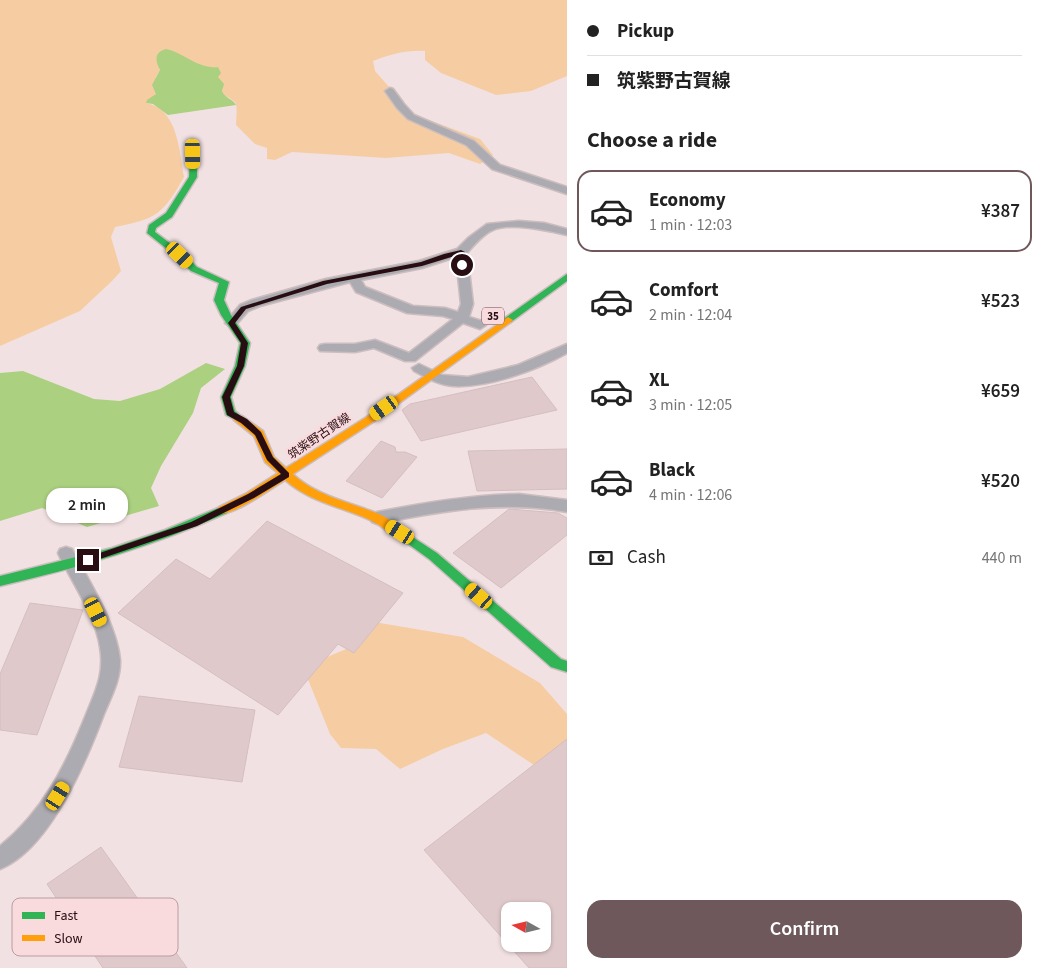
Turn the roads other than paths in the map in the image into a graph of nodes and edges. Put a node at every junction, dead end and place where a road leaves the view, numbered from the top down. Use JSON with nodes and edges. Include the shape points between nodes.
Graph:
{"nodes":[{"id":1,"x":390,"y":91,"type":"dead end"},
{"id":2,"x":193,"y":154,"type":"dead end"},
{"id":3,"x":567,"y":191,"type":"edge"},
{"id":4,"x":567,"y":232,"type":"edge"},
{"id":5,"x":461,"y":252,"type":"junction"},
{"id":6,"x":567,"y":265,"type":"edge"},
{"id":7,"x":567,"y":276,"type":"edge"},
{"id":8,"x":353,"y":277,"type":"junction"},
{"id":9,"x":504,"y":309,"type":"dead end"},
{"id":10,"x":462,"y":318,"type":"junction"},
{"id":11,"x":484,"y":322,"type":"joint"},
{"id":12,"x":232,"y":323,"type":"junction"},
{"id":13,"x":465,"y":336,"type":"dead end"},
{"id":14,"x":325,"y":348,"type":"dead end"},
{"id":15,"x":567,"y":348,"type":"edge"},
{"id":16,"x":422,"y":370,"type":"junction"},
{"id":17,"x":286,"y":475,"type":"junction"},
{"id":18,"x":567,"y":506,"type":"edge"},
{"id":19,"x":377,"y":518,"type":"junction"},
{"id":20,"x":67,"y":556,"type":"junction"},
{"id":21,"x":0,"y":581,"type":"edge"},
{"id":22,"x":567,"y":667,"type":"edge"},
{"id":23,"x":0,"y":858,"type":"edge"}],
"edges":[{"from":1,"to":3,"type":"street","via":[[410,116],[470,143],[496,168]]},
{"from":2,"to":12,"type":"street","via":[[193,176],[177,205],[152,227],[150,233],[194,269],[224,282],[219,300]]},
{"from":4,"to":5,"type":"street","via":[[519,224],[491,226]]},
{"from":5,"to":8,"type":"street","via":[[422,264]]},
{"from":5,"to":10,"type":"street","via":[[467,304]]},
{"from":6,"to":9,"type":"street","number":"35"},
{"from":7,"to":16,"type":"street","name":"筑紫野古賀線","number":"35"},
{"from":8,"to":10,"type":"street","via":[[360,289],[411,310],[445,312]]},
{"from":8,"to":12,"type":"street","via":[[256,303],[244,308]]},
{"from":10,"to":11,"type":"street"},
{"from":10,"to":14,"type":"street","via":[[410,358],[375,344]]},
{"from":11,"to":13,"type":"street","number":"35"},
{"from":12,"to":17,"type":"street","via":[[245,343],[240,366],[226,397],[230,413],[258,434],[269,458]]},
{"from":15,"to":16,"type":"street","via":[[511,372],[450,382]]},
{"from":16,"to":17,"type":"street","name":"筑紫野古賀線","number":"35"},
{"from":17,"to":19,"type":"street","via":[[318,496]]},
{"from":17,"to":20,"type":"street","name":"筑紫野古賀線","number":"35","via":[[194,524]]},
{"from":18,"to":19,"type":"street","via":[[501,498]]},
{"from":19,"to":22,"type":"street","via":[[434,556],[556,663]]},
{"from":20,"to":21,"type":"street","name":"筑紫野古賀線","number":"35"},
{"from":20,"to":23,"type":"street","via":[[111,647],[113,663],[110,677],[67,783],[50,810],[18,845]]}]}
